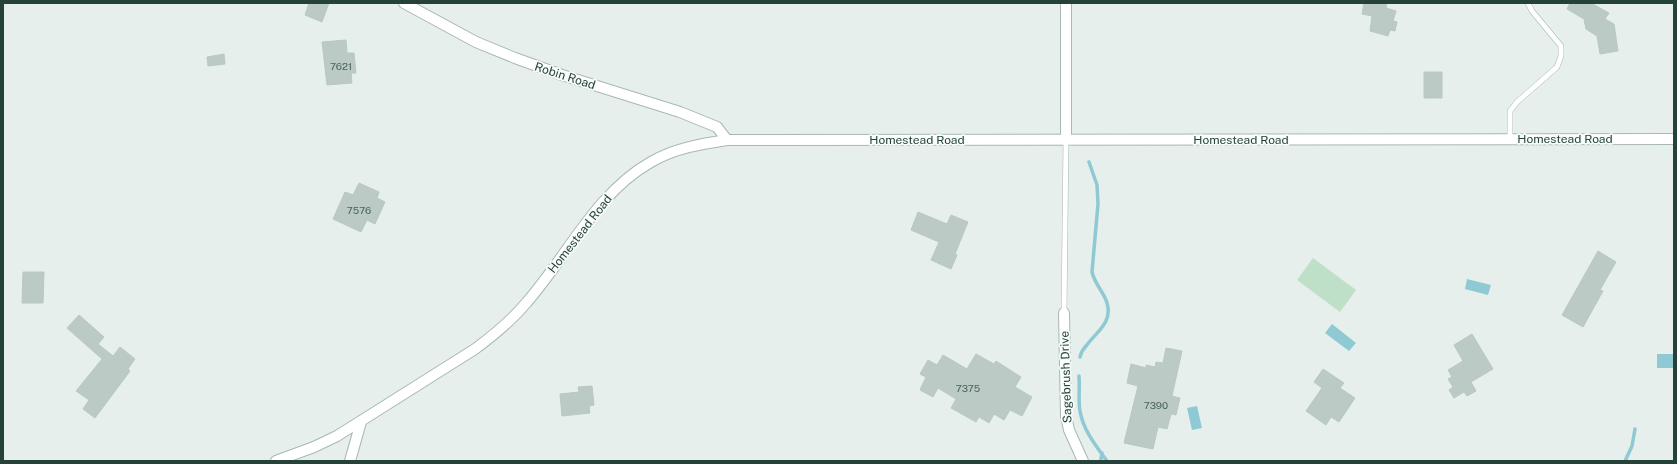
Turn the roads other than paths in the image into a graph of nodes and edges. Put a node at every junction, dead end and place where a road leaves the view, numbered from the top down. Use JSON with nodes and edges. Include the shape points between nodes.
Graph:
{"nodes":[{"id":1,"x":404,"y":3,"type":"edge"},
{"id":2,"x":1066,"y":3,"type":"edge"},
{"id":3,"x":1528,"y":3,"type":"edge"},
{"id":4,"x":1510,"y":139,"type":"junction"},
{"id":5,"x":1674,"y":139,"type":"edge"},
{"id":6,"x":727,"y":140,"type":"junction"},
{"id":7,"x":1066,"y":140,"type":"junction"},
{"id":8,"x":1064,"y":313,"type":"joint"},
{"id":9,"x":361,"y":422,"type":"junction"},
{"id":10,"x":276,"y":461,"type":"edge"},
{"id":11,"x":350,"y":461,"type":"edge"},
{"id":12,"x":1083,"y":461,"type":"edge"}],
"edges":[{"from":1,"to":6,"type":"street","name":"Robin Road","via":[[476,42],[515,58],[680,112],[717,127]]},
{"from":2,"to":7,"type":"street"},
{"from":3,"to":4,"type":"lane","via":[[1561,46],[1561,56],[1557,67],[1510,111]]},
{"from":4,"to":5,"type":"street","name":"Homestead Road"},
{"from":4,"to":7,"type":"street","name":"Homestead Road"},
{"from":6,"to":7,"type":"street","name":"Homestead Road"},
{"from":6,"to":9,"type":"street","name":"Homestead Road","via":[[691,146],[652,161],[637,170],[600,205],[527,302],[496,333]]},
{"from":7,"to":8,"type":"lane"},
{"from":8,"to":12,"type":"street","name":"Sagebrush Drive","via":[[1066,416],[1068,430]]},
{"from":9,"to":10,"type":"street","name":"Homestead Road","via":[[314,447]]},
{"from":9,"to":11,"type":"street"}]}
